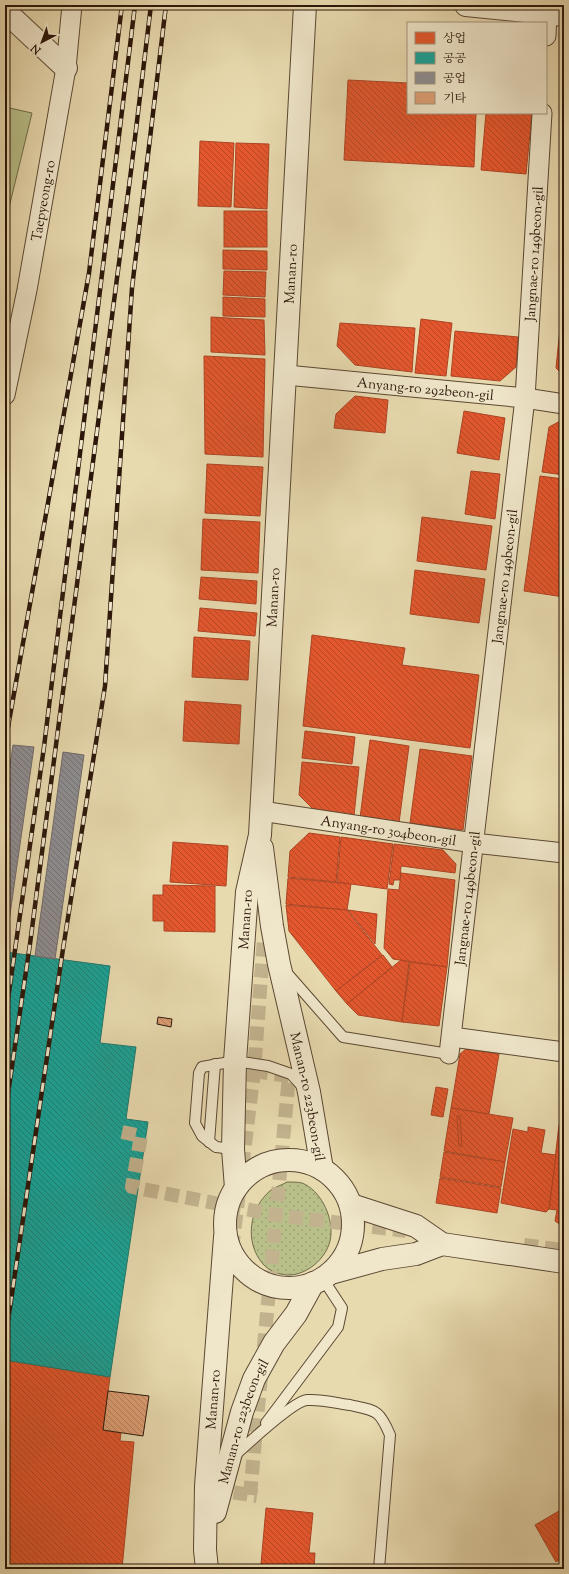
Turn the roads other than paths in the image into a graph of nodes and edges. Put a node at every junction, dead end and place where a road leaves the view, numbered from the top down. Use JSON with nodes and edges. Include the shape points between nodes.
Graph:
{"nodes":[{"id":1,"x":72,"y":5,"type":"edge"},
{"id":2,"x":305,"y":5,"type":"edge"},
{"id":3,"x":466,"y":5,"type":"edge"},
{"id":4,"x":5,"y":11,"type":"edge"},
{"id":5,"x":556,"y":14,"type":"edge"},
{"id":6,"x":547,"y":34,"type":"edge"},
{"id":7,"x":66,"y":68,"type":"junction"},
{"id":8,"x":542,"y":114,"type":"edge"},
{"id":9,"x":286,"y":375,"type":"junction"},
{"id":10,"x":5,"y":394,"type":"edge"},
{"id":11,"x":526,"y":398,"type":"junction"},
{"id":12,"x":564,"y":404,"type":"edge"},
{"id":13,"x":261,"y":810,"type":"junction"},
{"id":14,"x":260,"y":835,"type":"junction"},
{"id":15,"x":474,"y":843,"type":"junction"},
{"id":16,"x":564,"y":853,"type":"edge"},
{"id":17,"x":280,"y":964,"type":"junction"},
{"id":18,"x":451,"y":1046,"type":"junction"},
{"id":19,"x":564,"y":1052,"type":"edge"},
{"id":20,"x":225,"y":1062,"type":"junction"},
{"id":21,"x":309,"y":1092,"type":"junction"},
{"id":22,"x":209,"y":1142,"type":"junction"},
{"id":23,"x":233,"y":1149,"type":"junction"},
{"id":24,"x":322,"y":1169,"type":"junction"},
{"id":25,"x":236,"y":1188,"type":"junction"},
{"id":26,"x":351,"y":1205,"type":"junction"},
{"id":27,"x":226,"y":1230,"type":"junction"},
{"id":28,"x":442,"y":1244,"type":"junction"},
{"id":29,"x":564,"y":1262,"type":"edge"},
{"id":30,"x":322,"y":1278,"type":"junction"},
{"id":31,"x":256,"y":1436,"type":"junction"},
{"id":32,"x":228,"y":1461,"type":"junction"},
{"id":33,"x":206,"y":1559,"type":"edge"},
{"id":34,"x":379,"y":1569,"type":"edge"}],
"edges":[{"from":1,"to":7,"type":"street","name":"Taepyeong-ro"},
{"from":2,"to":9,"type":"street","name":"Manan-ro"},
{"from":3,"to":5,"type":"street"},
{"from":4,"to":7,"type":"street"},
{"from":5,"to":6,"type":"street"},
{"from":7,"to":10,"type":"street","name":"Taepyeong-ro","via":[[27,290]]},
{"from":8,"to":11,"type":"street","name":"Jangnae-ro 149beon-gil"},
{"from":9,"to":11,"type":"street","name":"Anyang-ro 292beon-gil"},
{"from":9,"to":13,"type":"street","name":"Manan-ro"},
{"from":11,"to":12,"type":"street","name":"Anyang-ro 292beon-gil"},
{"from":11,"to":15,"type":"street","name":"Jangnae-ro 149beon-gil"},
{"from":13,"to":14,"type":"street","name":"Manan-ro"},
{"from":13,"to":15,"type":"street","name":"Anyang-ro 304beon-gil"},
{"from":14,"to":17,"type":"street","name":"Manan-ro 223beon-gil","via":[[272,926]]},
{"from":14,"to":20,"type":"street","name":"Manan-ro","via":[[247,892]]},
{"from":15,"to":16,"type":"street","name":"Anyang-ro 304beon-gil"},
{"from":15,"to":18,"type":"street","name":"Jangnae-ro 149beon-gil"},
{"from":17,"to":18,"type":"lane","via":[[343,1037]]},
{"from":17,"to":21,"type":"street","name":"Manan-ro 223beon-gil"},
{"from":18,"to":19,"type":"street"},
{"from":20,"to":21,"type":"lane","via":[[268,1066],[291,1074]]},
{"from":20,"to":22,"type":"lane"},
{"from":20,"to":22,"type":"lane","via":[[202,1066],[199,1073],[195,1123],[202,1136]]},
{"from":20,"to":23,"type":"street","name":"Manan-ro"},
{"from":21,"to":24,"type":"street","name":"Manan-ro 223beon-gil"},
{"from":22,"to":23,"type":"lane","via":[[216,1147]]},
{"from":23,"to":25,"type":"street","name":"Manan-ro"},
{"from":24,"to":25,"type":"street","via":[[299,1160],[275,1161],[253,1171]]},
{"from":24,"to":26,"type":"street","name":"Manan-ro 223beon-gil","via":[[335,1178]]},
{"from":25,"to":27,"type":"street","via":[[229,1201]]},
{"from":26,"to":28,"type":"street","via":[[416,1226]]},
{"from":26,"to":30,"type":"street","name":"Manan-ro 223beon-gil","via":[[353,1230],[346,1254]]},
{"from":27,"to":30,"type":"street","via":[[232,1252],[246,1271],[266,1283],[290,1288]]},
{"from":27,"to":33,"type":"street","name":"Manan-ro","via":[[206,1486]]},
{"from":28,"to":29,"type":"street"},
{"from":28,"to":30,"type":"street","via":[[416,1254],[382,1259]]},
{"from":30,"to":31,"type":"lane","via":[[342,1308],[338,1327]]},
{"from":30,"to":32,"type":"street","name":"Manan-ro 223beon-gil","via":[[274,1343],[254,1379]]},
{"from":31,"to":32,"type":"lane"},
{"from":31,"to":34,"type":"lane","via":[[305,1400],[376,1410],[384,1420],[390,1435]]},
{"from":32,"to":33,"type":"street","name":"Manan-ro 223beon-gil"}]}
